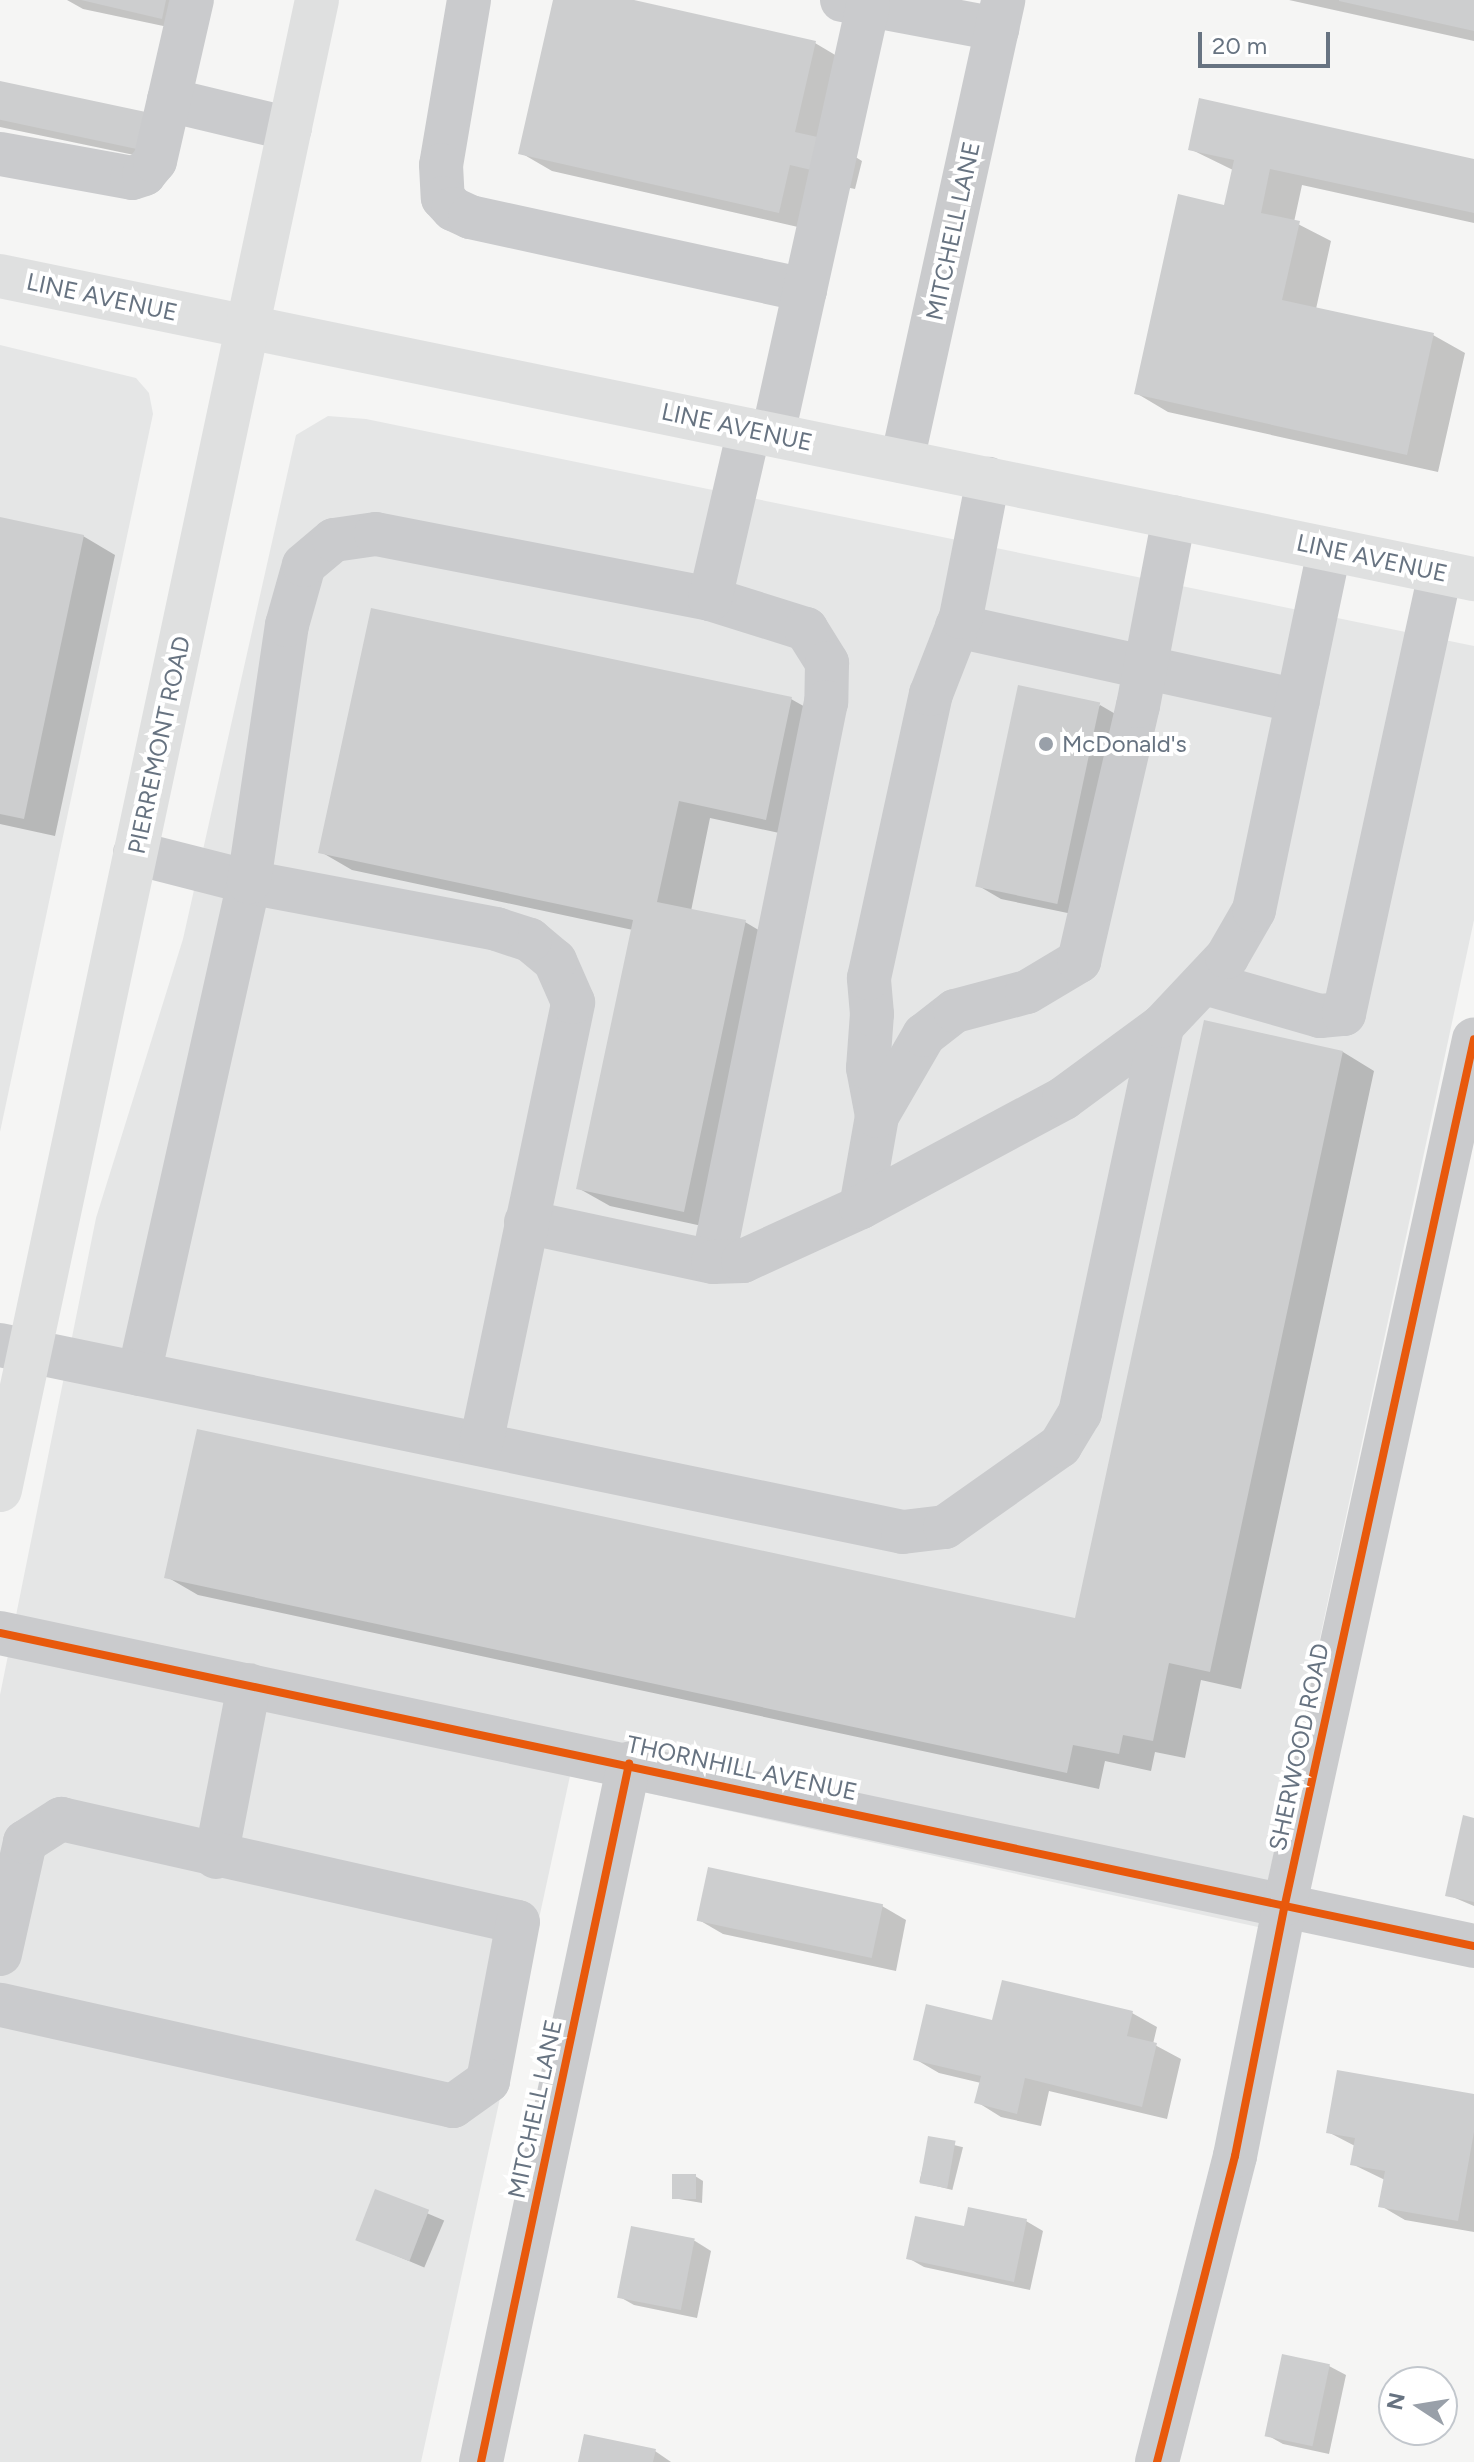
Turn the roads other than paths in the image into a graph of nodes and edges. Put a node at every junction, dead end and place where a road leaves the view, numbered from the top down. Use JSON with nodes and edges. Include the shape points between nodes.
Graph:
{"nodes":[{"id":1,"x":192,"y":0,"type":"edge"},
{"id":2,"x":317,"y":0,"type":"edge"},
{"id":3,"x":469,"y":0,"type":"edge"},
{"id":4,"x":855,"y":2,"type":"edge"},
{"id":5,"x":1000,"y":14,"type":"edge"},
{"id":6,"x":169,"y":100,"type":"junction"},
{"id":7,"x":290,"y":129,"type":"junction"},
{"id":8,"x":0,"y":154,"type":"edge"},
{"id":9,"x":0,"y":276,"type":"edge"},
{"id":10,"x":805,"y":290,"type":"junction"},
{"id":11,"x":248,"y":327,"type":"junction"},
{"id":12,"x":761,"y":432,"type":"junction"},
{"id":13,"x":902,"y":461,"type":"junction"},
{"id":14,"x":988,"y":479,"type":"junction"},
{"id":15,"x":1174,"y":517,"type":"junction"},
{"id":16,"x":1329,"y":550,"type":"junction"},
{"id":17,"x":1457,"y":576,"type":"edge"},
{"id":18,"x":710,"y":599,"type":"junction"},
{"id":19,"x":957,"y":626,"type":"junction"},
{"id":20,"x":1145,"y":668,"type":"junction"},
{"id":21,"x":1298,"y":701,"type":"junction"},
{"id":22,"x":135,"y":853,"type":"junction"},
{"id":23,"x":249,"y":882,"type":"junction"},
{"id":24,"x":1185,"y":1004,"type":"junction"},
{"id":25,"x":1474,"y":1039,"type":"edge"},
{"id":26,"x":877,"y":1116,"type":"junction"},
{"id":27,"x":861,"y":1207,"type":"junction"},
{"id":28,"x":526,"y":1222,"type":"junction"},
{"id":29,"x":713,"y":1262,"type":"junction"},
{"id":30,"x":14,"y":1348,"type":"edge"},
{"id":31,"x":139,"y":1374,"type":"junction"},
{"id":32,"x":481,"y":1444,"type":"junction"},
{"id":33,"x":0,"y":1490,"type":"edge"},
{"id":34,"x":0,"y":1633,"type":"edge"},
{"id":35,"x":249,"y":1685,"type":"junction"},
{"id":36,"x":629,"y":1764,"type":"junction"},
{"id":37,"x":216,"y":1857,"type":"junction"},
{"id":38,"x":1285,"y":1904,"type":"junction"},
{"id":39,"x":1474,"y":1946,"type":"edge"},
{"id":40,"x":0,"y":1954,"type":"edge"},
{"id":41,"x":0,"y":2005,"type":"edge"},
{"id":42,"x":481,"y":2462,"type":"edge"},
{"id":43,"x":1157,"y":2462,"type":"edge"}],
"edges":[{"from":1,"to":6,"type":"street"},
{"from":2,"to":7,"type":"main road","name":"PIERREMONT ROAD"},
{"from":3,"to":10,"type":"street","via":[[441,165],[443,198],[453,209]]},
{"from":4,"to":5,"type":"street"},
{"from":4,"to":10,"type":"street"},
{"from":5,"to":13,"type":"street","name":"MITCHELL LANE"},
{"from":6,"to":7,"type":"street"},
{"from":6,"to":8,"type":"street","via":[[155,161],[132,178]]},
{"from":7,"to":11,"type":"main road","name":"PIERREMONT ROAD"},
{"from":9,"to":11,"type":"main road","name":"LINE AVENUE"},
{"from":10,"to":12,"type":"street"},
{"from":11,"to":12,"type":"main road","name":"LINE AVENUE"},
{"from":11,"to":22,"type":"main road","name":"PIERREMONT ROAD"},
{"from":12,"to":13,"type":"main road","name":"LINE AVENUE"},
{"from":12,"to":18,"type":"street"},
{"from":13,"to":14,"type":"main road","name":"LINE AVENUE"},
{"from":14,"to":15,"type":"main road","name":"LINE AVENUE"},
{"from":14,"to":19,"type":"street"},
{"from":15,"to":16,"type":"main road","name":"LINE AVENUE"},
{"from":15,"to":20,"type":"street"},
{"from":16,"to":17,"type":"main road","name":"LINE AVENUE"},
{"from":16,"to":21,"type":"street"},
{"from":17,"to":24,"type":"street","via":[[1344,1014]]},
{"from":18,"to":23,"type":"street","via":[[376,534],[334,540],[304,565],[287,625]]},
{"from":18,"to":29,"type":"street","via":[[806,629],[827,663],[826,702]]},
{"from":19,"to":20,"type":"street"},
{"from":19,"to":26,"type":"street","via":[[931,694],[869,978],[868,1068]]},
{"from":20,"to":21,"type":"street"},
{"from":20,"to":26,"type":"street","via":[[1079,961],[1027,992],[955,1011],[924,1035]]},
{"from":21,"to":24,"type":"street","via":[[1254,910]]},
{"from":22,"to":23,"type":"street"},
{"from":22,"to":30,"type":"main road","name":"PIERREMONT ROAD"},
{"from":23,"to":28,"type":"street","via":[[497,929],[530,940],[555,961],[573,1002]]},
{"from":23,"to":31,"type":"street"},
{"from":24,"to":27,"type":"street","via":[[1064,1098]]},
{"from":24,"to":32,"type":"street","via":[[1080,1413],[1060,1446],[945,1527],[903,1532]]},
{"from":25,"to":38,"type":"street","name":"SHERWOOD ROAD"},
{"from":26,"to":27,"type":"street"},
{"from":27,"to":29,"type":"street","via":[[743,1261]]},
{"from":28,"to":29,"type":"street"},
{"from":28,"to":32,"type":"street"},
{"from":30,"to":31,"type":"street"},
{"from":30,"to":33,"type":"main road","name":"PIERREMONT ROAD"},
{"from":31,"to":32,"type":"street"},
{"from":34,"to":35,"type":"street","name":"THORNHILL AVENUE"},
{"from":35,"to":36,"type":"street","name":"THORNHILL AVENUE"},
{"from":35,"to":37,"type":"street"},
{"from":36,"to":38,"type":"street","name":"THORNHILL AVENUE"},
{"from":36,"to":42,"type":"street","name":"MITCHELL LANE"},
{"from":37,"to":40,"type":"street","via":[[61,1819],[25,1842]]},
{"from":37,"to":41,"type":"street","via":[[518,1922],[488,2081],[453,2106]]},
{"from":38,"to":39,"type":"street","name":"THORNHILL AVENUE"},
{"from":38,"to":43,"type":"street","name":"SHERWOOD ROAD","via":[[1235,2156]]}]}
